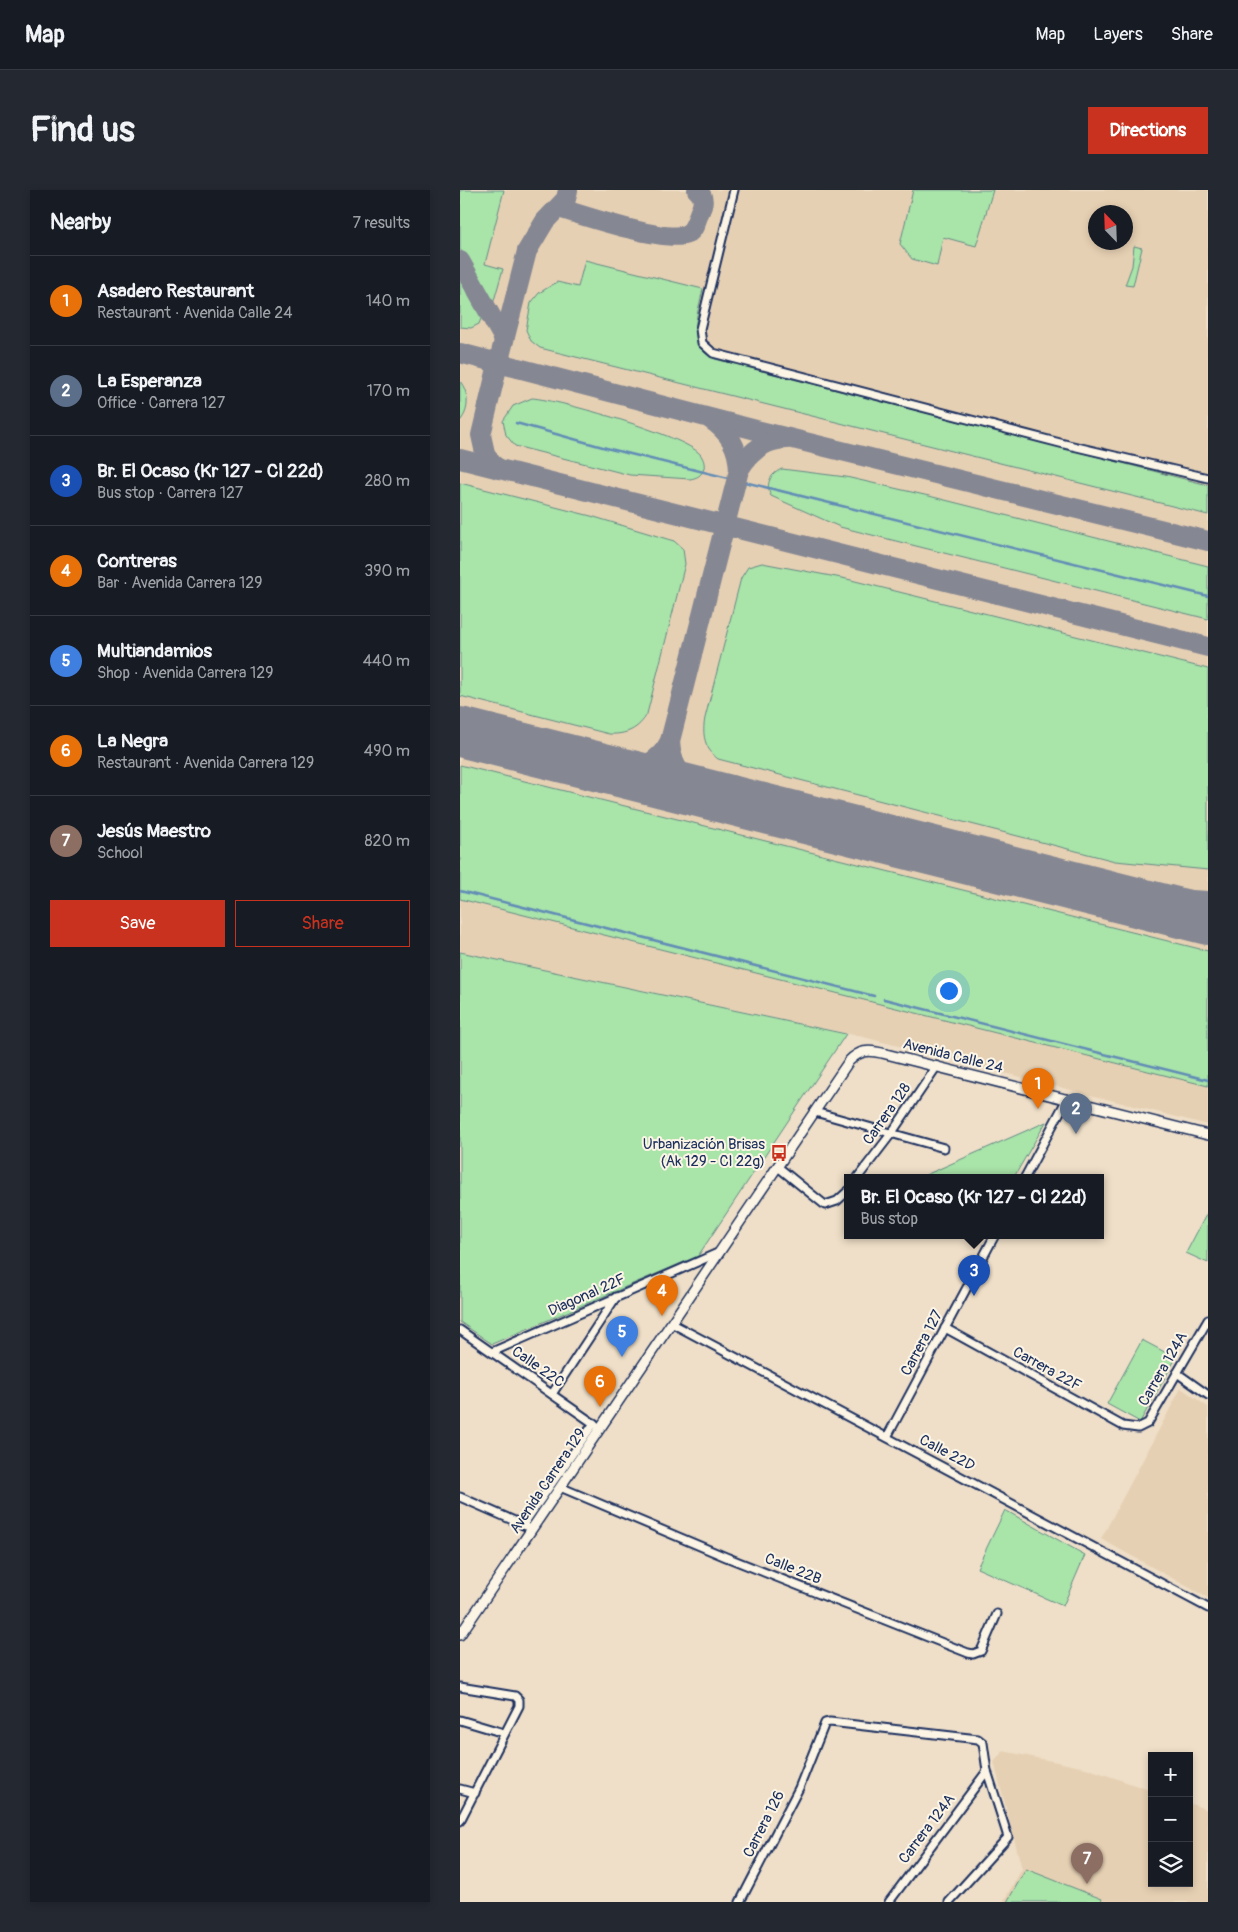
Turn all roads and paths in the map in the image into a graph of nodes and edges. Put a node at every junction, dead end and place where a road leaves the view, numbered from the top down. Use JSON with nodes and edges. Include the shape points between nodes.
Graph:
{"nodes":[{"id":1,"x":734,"y":190,"type":"edge"},
{"id":2,"x":1208,"y":478,"type":"edge"},
{"id":3,"x":865,"y":1050,"type":"joint"},
{"id":4,"x":937,"y":1066,"type":"junction"},
{"id":5,"x":1067,"y":1099,"type":"junction"},
{"id":6,"x":815,"y":1112,"type":"junction"},
{"id":7,"x":891,"y":1134,"type":"junction"},
{"id":8,"x":1208,"y":1134,"type":"edge"},
{"id":9,"x":944,"y":1148,"type":"dead end"},
{"id":10,"x":778,"y":1167,"type":"junction"},
{"id":11,"x":860,"y":1174,"type":"edge"},
{"id":12,"x":1027,"y":1174,"type":"edge"},
{"id":13,"x":844,"y":1194,"type":"edge"},
{"id":14,"x":992,"y":1239,"type":"edge"},
{"id":15,"x":721,"y":1252,"type":"junction"},
{"id":16,"x":617,"y":1297,"type":"junction"},
{"id":17,"x":673,"y":1324,"type":"junction"},
{"id":18,"x":1207,"y":1324,"type":"edge"},
{"id":19,"x":945,"y":1328,"type":"junction"},
{"id":20,"x":460,"y":1330,"type":"edge"},
{"id":21,"x":492,"y":1352,"type":"junction"},
{"id":22,"x":1177,"y":1373,"type":"junction"},
{"id":23,"x":552,"y":1394,"type":"junction"},
{"id":24,"x":1208,"y":1395,"type":"edge"},
{"id":25,"x":597,"y":1426,"type":"junction"},
{"id":26,"x":1138,"y":1428,"type":"joint"},
{"id":27,"x":887,"y":1437,"type":"junction"},
{"id":28,"x":560,"y":1487,"type":"junction"},
{"id":29,"x":460,"y":1497,"type":"edge"},
{"id":30,"x":528,"y":1527,"type":"junction"},
{"id":31,"x":1208,"y":1608,"type":"edge"},
{"id":32,"x":997,"y":1614,"type":"dead end"},
{"id":33,"x":460,"y":1635,"type":"edge"},
{"id":34,"x":460,"y":1687,"type":"edge"},
{"id":35,"x":460,"y":1720,"type":"edge"},
{"id":36,"x":504,"y":1733,"type":"junction"},
{"id":37,"x":987,"y":1771,"type":"junction"},
{"id":38,"x":460,"y":1789,"type":"edge"},
{"id":39,"x":475,"y":1793,"type":"junction"},
{"id":40,"x":460,"y":1821,"type":"edge"},
{"id":41,"x":740,"y":1902,"type":"edge"},
{"id":42,"x":889,"y":1902,"type":"edge"},
{"id":43,"x":949,"y":1902,"type":"edge"}],
"edges":[{"from":1,"to":2,"type":"street","via":[[700,329],[702,343],[712,353]]},
{"from":3,"to":4,"type":"main road","name":"Avenida Calle 24"},
{"from":3,"to":6,"type":"main road","name":"Avenida Carrera 129","via":[[849,1061]]},
{"from":4,"to":5,"type":"main road","name":"Avenida Calle 24"},
{"from":4,"to":7,"type":"street","name":"Carrera 128"},
{"from":5,"to":8,"type":"main road","name":"Avenida Calle 24"},
{"from":5,"to":12,"type":"street"},
{"from":6,"to":7,"type":"street"},
{"from":6,"to":10,"type":"main road","name":"Avenida Carrera 129"},
{"from":7,"to":9,"type":"street"},
{"from":7,"to":11,"type":"street","name":"Carrera 128"},
{"from":10,"to":13,"type":"street","via":[[822,1204],[833,1203]]},
{"from":10,"to":15,"type":"main road","name":"Avenida Carrera 129"},
{"from":14,"to":19,"type":"street","name":"Carrera 127"},
{"from":15,"to":16,"type":"street","name":"Diagonal 22F"},
{"from":15,"to":17,"type":"main road","name":"Avenida Carrera 129"},
{"from":16,"to":21,"type":"street","name":"Diagonal 22F"},
{"from":16,"to":23,"type":"street"},
{"from":17,"to":25,"type":"main road","name":"Avenida Carrera 129"},
{"from":17,"to":27,"type":"street","name":"Calle 22D"},
{"from":18,"to":22,"type":"street","name":"Carrera 124A"},
{"from":19,"to":26,"type":"street","name":"Carrera 22F","via":[[1123,1426]]},
{"from":19,"to":27,"type":"street","name":"Carrera 127"},
{"from":20,"to":21,"type":"street","name":"Calle 22C"},
{"from":21,"to":23,"type":"street","name":"Calle 22C"},
{"from":22,"to":24,"type":"street"},
{"from":22,"to":26,"type":"street","name":"Carrera 124A","via":[[1148,1422]]},
{"from":23,"to":25,"type":"street","name":"Calle 22C"},
{"from":25,"to":28,"type":"main road","name":"Avenida Carrera 129"},
{"from":25,"to":30,"type":"street"},
{"from":27,"to":31,"type":"street","name":"Calle 22D"},
{"from":28,"to":30,"type":"main road","name":"Avenida Carrera 129"},
{"from":28,"to":32,"type":"street","name":"Calle 22B","via":[[973,1654],[981,1651]]},
{"from":29,"to":30,"type":"street"},
{"from":30,"to":33,"type":"main road","name":"Avenida Carrera 129"},
{"from":34,"to":36,"type":"street","via":[[515,1696],[519,1700]]},
{"from":35,"to":36,"type":"street"},
{"from":36,"to":39,"type":"street"},
{"from":37,"to":41,"type":"street","name":"Carrera 126","via":[[983,1743],[978,1739],[825,1723],[799,1788]]},
{"from":37,"to":42,"type":"street","name":"Carrera 124A"},
{"from":37,"to":43,"type":"street","via":[[1008,1837]]},
{"from":38,"to":39,"type":"street"},
{"from":39,"to":40,"type":"street"}]}
